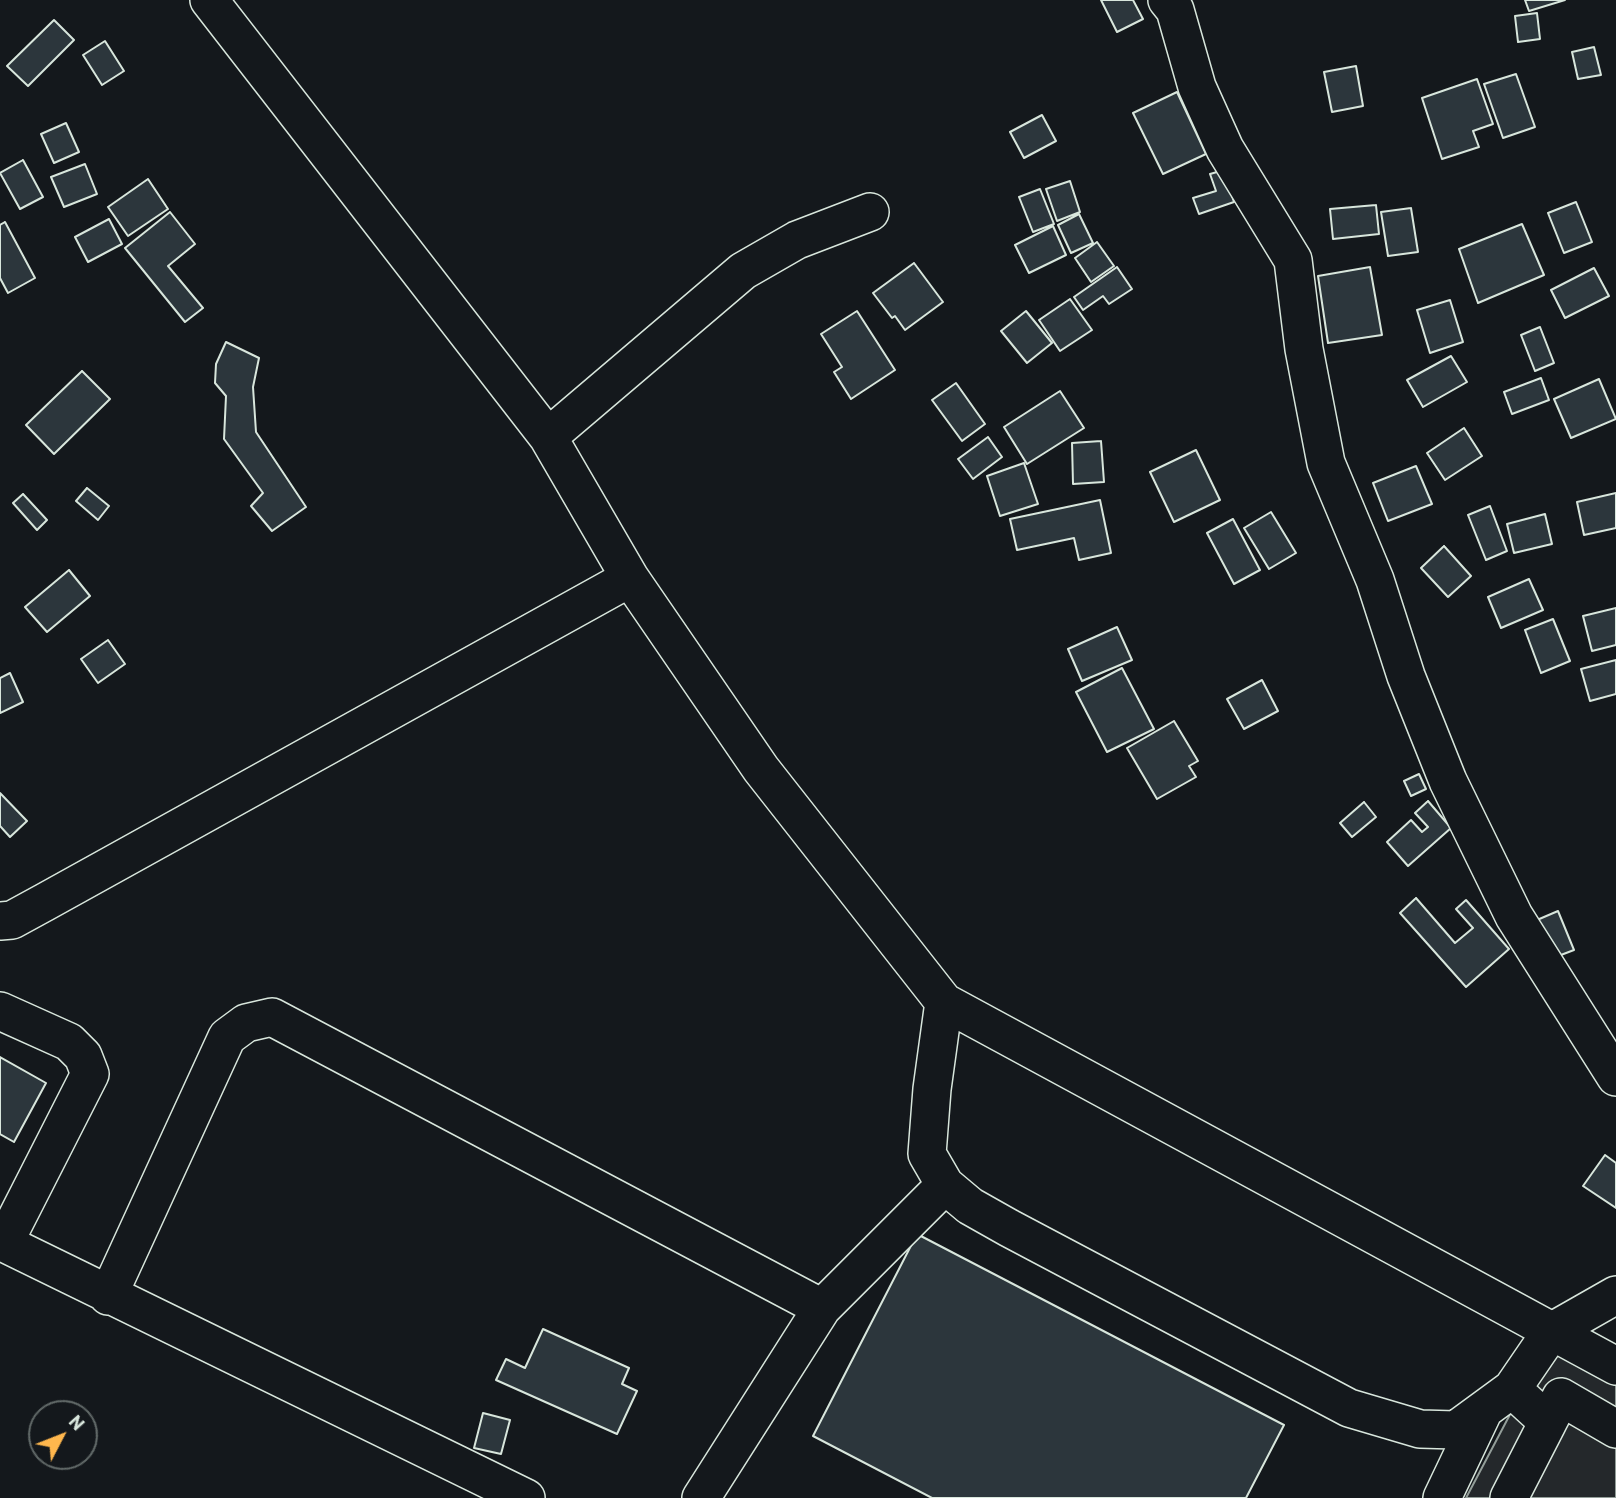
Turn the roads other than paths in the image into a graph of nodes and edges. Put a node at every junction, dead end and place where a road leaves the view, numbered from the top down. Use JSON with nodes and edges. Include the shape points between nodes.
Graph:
{"nodes":[{"id":1,"x":209,"y":0,"type":"edge"},
{"id":2,"x":1167,"y":0,"type":"edge"},
{"id":3,"x":870,"y":212,"type":"dead end"},
{"id":4,"x":548,"y":437,"type":"junction"},
{"id":5,"x":630,"y":578,"type":"junction"},
{"id":6,"x":0,"y":921,"type":"edge"},
{"id":7,"x":944,"y":1002,"type":"junction"},
{"id":8,"x":0,"y":1011,"type":"edge"},
{"id":9,"x":1616,"y":1077,"type":"edge"},
{"id":10,"x":945,"y":1185,"type":"junction"},
{"id":11,"x":2,"y":1242,"type":"edge"},
{"id":12,"x":1616,"y":1294,"type":"edge"},
{"id":13,"x":108,"y":1296,"type":"junction"},
{"id":14,"x":822,"y":1308,"type":"junction"},
{"id":15,"x":1551,"y":1332,"type":"junction"},
{"id":16,"x":1616,"y":1366,"type":"edge"},
{"id":17,"x":1512,"y":1390,"type":"junction"},
{"id":18,"x":1483,"y":1412,"type":"junction"},
{"id":19,"x":1548,"y":1422,"type":"junction"},
{"id":20,"x":1616,"y":1429,"type":"edge"},
{"id":21,"x":526,"y":1498,"type":"edge"},
{"id":22,"x":701,"y":1498,"type":"edge"},
{"id":23,"x":1442,"y":1498,"type":"edge"},
{"id":24,"x":1509,"y":1498,"type":"edge"}],
"edges":[{"from":1,"to":4,"type":"street"},
{"from":2,"to":9,"type":"street","via":[[1175,10],[1197,88],[1225,149],[1293,260],[1326,463],[1375,580],[1406,676],[1448,781],[1514,916]]},
{"from":3,"to":4,"type":"street","via":[[797,240],[743,271]]},
{"from":4,"to":5,"type":"street"},
{"from":5,"to":6,"type":"street","via":[[12,920]]},
{"from":5,"to":7,"type":"street","via":[[761,769]]},
{"from":7,"to":10,"type":"street","via":[[927,1154]]},
{"from":7,"to":15,"type":"street"},
{"from":8,"to":11,"type":"street","via":[[69,1042],[83,1056],[90,1074]]},
{"from":10,"to":14,"type":"street"},
{"from":10,"to":18,"type":"street","via":[[1009,1228],[1349,1408],[1420,1429],[1456,1430]]},
{"from":11,"to":13,"type":"street"},
{"from":12,"to":15,"type":"street"},
{"from":13,"to":14,"type":"street","via":[[227,1037],[246,1023],[272,1017]]},
{"from":13,"to":21,"type":"street"},
{"from":14,"to":22,"type":"street"},
{"from":15,"to":16,"type":"street"},
{"from":15,"to":17,"type":"street"},
{"from":17,"to":18,"type":"street"},
{"from":17,"to":19,"type":"street"},
{"from":18,"to":23,"type":"street"},
{"from":19,"to":20,"type":"street","via":[[1561,1397]]},
{"from":19,"to":24,"type":"street"}]}
